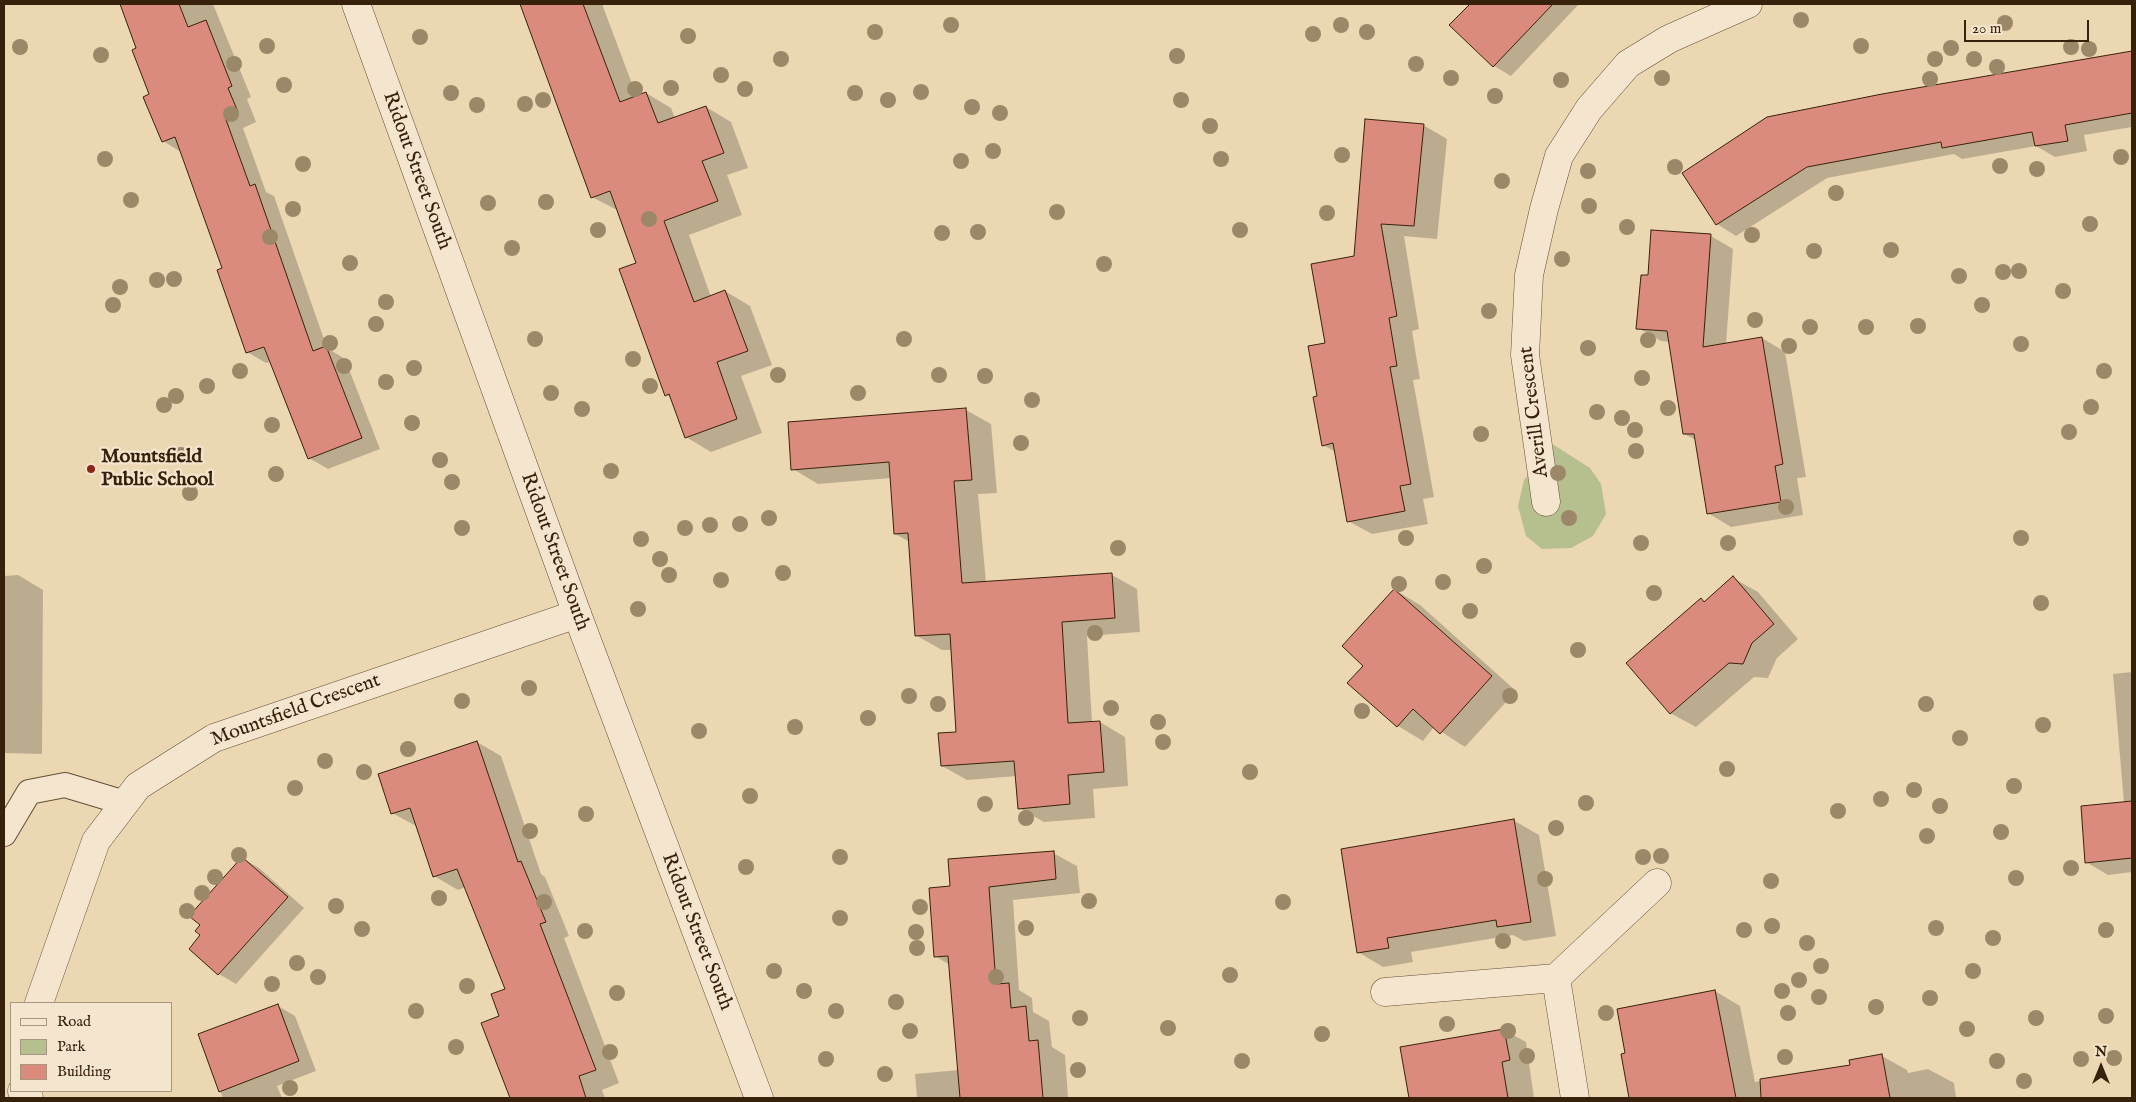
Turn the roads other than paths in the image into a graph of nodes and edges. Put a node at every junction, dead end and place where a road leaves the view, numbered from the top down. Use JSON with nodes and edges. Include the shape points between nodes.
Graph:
{"nodes":[{"id":1,"x":356,"y":4,"type":"edge"},
{"id":2,"x":1748,"y":4,"type":"edge"},
{"id":3,"x":1546,"y":502,"type":"dead end"},
{"id":4,"x":577,"y":614,"type":"junction"},
{"id":5,"x":29,"y":792,"type":"junction"},
{"id":6,"x":4,"y":798,"type":"edge"},
{"id":7,"x":126,"y":803,"type":"junction"},
{"id":8,"x":4,"y":834,"type":"edge"},
{"id":9,"x":1657,"y":883,"type":"dead end"},
{"id":10,"x":1556,"y":978,"type":"junction"},
{"id":11,"x":1385,"y":992,"type":"dead end"},
{"id":12,"x":40,"y":1002,"type":"edge"},
{"id":13,"x":759,"y":1098,"type":"edge"},
{"id":14,"x":1576,"y":1098,"type":"edge"}],
"edges":[{"from":1,"to":4,"type":"street","name":"Ridout Street South"},
{"from":2,"to":3,"type":"street","name":"Averill Crescent","via":[[1669,39],[1628,64],[1588,109],[1560,156],[1529,275],[1525,355]]},
{"from":4,"to":7,"type":"street","name":"Mountsfield Crescent","via":[[214,738],[138,786]]},
{"from":4,"to":13,"type":"street","name":"Ridout Street South"},
{"from":5,"to":6,"type":"lane"},
{"from":5,"to":7,"type":"lane","via":[[65,785]]},
{"from":5,"to":8,"type":"lane"},
{"from":7,"to":12,"type":"street","name":"Mountsfield Crescent","via":[[96,841]]},
{"from":9,"to":10,"type":"street"},
{"from":10,"to":11,"type":"street"},
{"from":10,"to":14,"type":"street"}]}
